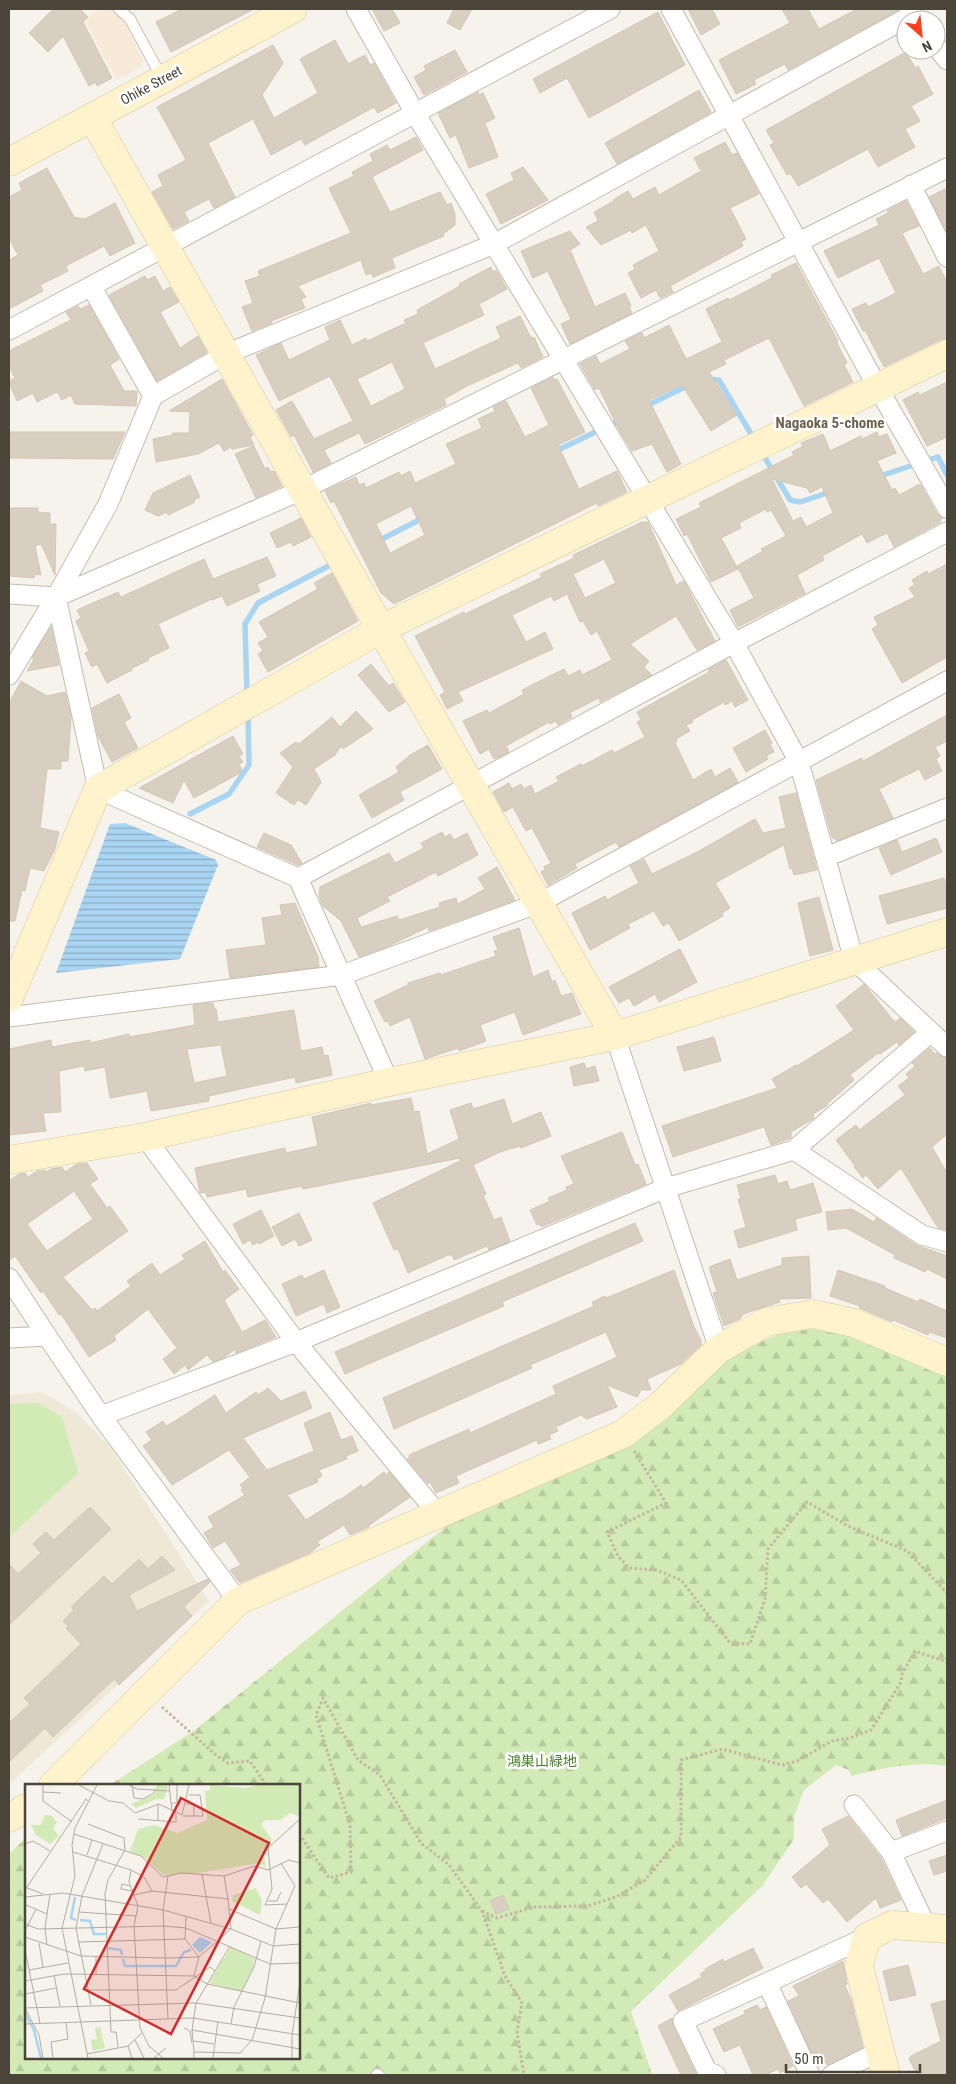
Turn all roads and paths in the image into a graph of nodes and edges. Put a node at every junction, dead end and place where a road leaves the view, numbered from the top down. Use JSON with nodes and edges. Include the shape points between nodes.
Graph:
{"nodes":[{"id":1,"x":119,"y":9,"type":"edge"},
{"id":2,"x":293,"y":9,"type":"edge"},
{"id":3,"x":356,"y":9,"type":"edge"},
{"id":4,"x":610,"y":9,"type":"edge"},
{"id":5,"x":671,"y":9,"type":"edge"},
{"id":6,"x":896,"y":23,"type":"edge"},
{"id":7,"x":163,"y":79,"type":"junction"},
{"id":8,"x":415,"y":113,"type":"junction"},
{"id":9,"x":730,"y":116,"type":"junction"},
{"id":10,"x":92,"y":117,"type":"junction"},
{"id":11,"x":9,"y":162,"type":"edge"},
{"id":12,"x":947,"y":168,"type":"edge"},
{"id":13,"x":911,"y":186,"type":"junction"},
{"id":14,"x":798,"y":241,"type":"junction"},
{"id":15,"x":494,"y":244,"type":"junction"},
{"id":16,"x":165,"y":246,"type":"junction"},
{"id":17,"x":947,"y":257,"type":"edge"},
{"id":18,"x":91,"y":286,"type":"junction"},
{"id":19,"x":9,"y":330,"type":"edge"},
{"id":20,"x":226,"y":354,"type":"junction"},
{"id":21,"x":947,"y":354,"type":"edge"},
{"id":22,"x":563,"y":358,"type":"junction"},
{"id":23,"x":878,"y":388,"type":"junction"},
{"id":24,"x":153,"y":396,"type":"junction"},
{"id":25,"x":302,"y":490,"type":"junction"},
{"id":26,"x":647,"y":500,"type":"junction"},
{"id":27,"x":947,"y":508,"type":"edge"},
{"id":28,"x":947,"y":532,"type":"edge"},
{"id":29,"x":9,"y":594,"type":"edge"},
{"id":30,"x":56,"y":598,"type":"junction"},
{"id":31,"x":381,"y":629,"type":"junction"},
{"id":32,"x":734,"y":643,"type":"junction"},
{"id":33,"x":9,"y":675,"type":"edge"},
{"id":34,"x":947,"y":682,"type":"edge"},
{"id":35,"x":799,"y":762,"type":"junction"},
{"id":36,"x":471,"y":785,"type":"junction"},
{"id":37,"x":98,"y":789,"type":"junction"},
{"id":38,"x":947,"y":808,"type":"edge"},
{"id":39,"x":826,"y":857,"type":"junction"},
{"id":40,"x":298,"y":878,"type":"junction"},
{"id":41,"x":539,"y":903,"type":"junction"},
{"id":42,"x":947,"y":932,"type":"edge"},
{"id":43,"x":854,"y":960,"type":"junction"},
{"id":44,"x":342,"y":975,"type":"junction"},
{"id":45,"x":9,"y":998,"type":"edge"},
{"id":46,"x":9,"y":1017,"type":"edge"},
{"id":47,"x":931,"y":1032,"type":"junction"},
{"id":48,"x":615,"y":1036,"type":"junction"},
{"id":49,"x":947,"y":1047,"type":"edge"},
{"id":50,"x":389,"y":1082,"type":"junction"},
{"id":51,"x":145,"y":1136,"type":"junction"},
{"id":52,"x":794,"y":1150,"type":"junction"},
{"id":53,"x":9,"y":1160,"type":"edge"},
{"id":54,"x":666,"y":1188,"type":"junction"},
{"id":55,"x":947,"y":1242,"type":"edge"},
{"id":56,"x":9,"y":1278,"type":"edge"},
{"id":57,"x":47,"y":1336,"type":"junction"},
{"id":58,"x":9,"y":1338,"type":"edge"},
{"id":59,"x":296,"y":1342,"type":"junction"},
{"id":60,"x":719,"y":1349,"type":"junction"},
{"id":61,"x":947,"y":1362,"type":"edge"},
{"id":62,"x":101,"y":1416,"type":"junction"},
{"id":63,"x":623,"y":1434,"type":"junction"},
{"id":64,"x":438,"y":1514,"type":"junction"},
{"id":65,"x":947,"y":1593,"type":"edge"},
{"id":66,"x":238,"y":1601,"type":"junction"},
{"id":67,"x":947,"y":1662,"type":"edge"},
{"id":68,"x":146,"y":1693,"type":"junction"},
{"id":69,"x":54,"y":1784,"type":"edge"},
{"id":70,"x":265,"y":1784,"type":"edge"},
{"id":71,"x":854,"y":1805,"type":"dead end"},
{"id":72,"x":25,"y":1809,"type":"edge"},
{"id":73,"x":9,"y":1818,"type":"edge"},
{"id":74,"x":947,"y":1831,"type":"edge"},
{"id":75,"x":300,"y":1835,"type":"edge"},
{"id":76,"x":891,"y":1852,"type":"junction"},
{"id":77,"x":482,"y":1911,"type":"junction"},
{"id":78,"x":937,"y":1928,"type":"edge"},
{"id":79,"x":867,"y":1937,"type":"junction"},
{"id":80,"x":767,"y":1983,"type":"junction"},
{"id":81,"x":883,"y":2063,"type":"edge"},
{"id":82,"x":524,"y":2075,"type":"edge"},
{"id":83,"x":716,"y":2075,"type":"edge"},
{"id":84,"x":810,"y":2075,"type":"edge"},
{"id":85,"x":832,"y":2075,"type":"edge"}],
"edges":[{"from":1,"to":7,"type":"lane","via":[[130,19]]},
{"from":2,"to":7,"type":"street","name":"Ohike Street"},
{"from":3,"to":8,"type":"street"},
{"from":4,"to":8,"type":"street"},
{"from":5,"to":9,"type":"street"},
{"from":6,"to":9,"type":"street"},
{"from":7,"to":10,"type":"street","name":"Ohike Street"},
{"from":8,"to":15,"type":"street"},
{"from":8,"to":16,"type":"street"},
{"from":9,"to":14,"type":"street"},
{"from":9,"to":15,"type":"street"},
{"from":10,"to":11,"type":"street","name":"Ohike Street"},
{"from":10,"to":16,"type":"street"},
{"from":12,"to":13,"type":"street"},
{"from":13,"to":14,"type":"street"},
{"from":13,"to":17,"type":"street"},
{"from":14,"to":22,"type":"street"},
{"from":14,"to":23,"type":"street"},
{"from":15,"to":20,"type":"street"},
{"from":15,"to":22,"type":"street"},
{"from":16,"to":18,"type":"street"},
{"from":16,"to":20,"type":"street"},
{"from":18,"to":19,"type":"street"},
{"from":18,"to":24,"type":"street"},
{"from":20,"to":24,"type":"street"},
{"from":20,"to":25,"type":"street"},
{"from":21,"to":23,"type":"street"},
{"from":22,"to":25,"type":"street"},
{"from":22,"to":26,"type":"street"},
{"from":23,"to":26,"type":"street"},
{"from":23,"to":27,"type":"street"},
{"from":24,"to":30,"type":"street","via":[[108,504]]},
{"from":25,"to":30,"type":"street"},
{"from":25,"to":31,"type":"street"},
{"from":26,"to":31,"type":"street"},
{"from":26,"to":32,"type":"street"},
{"from":28,"to":32,"type":"street"},
{"from":29,"to":30,"type":"street"},
{"from":30,"to":33,"type":"street"},
{"from":30,"to":37,"type":"street"},
{"from":31,"to":36,"type":"street"},
{"from":31,"to":37,"type":"street"},
{"from":32,"to":35,"type":"street"},
{"from":32,"to":36,"type":"street"},
{"from":34,"to":35,"type":"street"},
{"from":35,"to":39,"type":"street"},
{"from":35,"to":41,"type":"street"},
{"from":36,"to":40,"type":"street"},
{"from":36,"to":41,"type":"street"},
{"from":37,"to":40,"type":"street"},
{"from":37,"to":45,"type":"street"},
{"from":38,"to":39,"type":"street"},
{"from":39,"to":43,"type":"street"},
{"from":40,"to":44,"type":"street"},
{"from":41,"to":44,"type":"street"},
{"from":41,"to":48,"type":"street"},
{"from":42,"to":43,"type":"street"},
{"from":43,"to":47,"type":"street"},
{"from":43,"to":48,"type":"street"},
{"from":44,"to":46,"type":"street"},
{"from":44,"to":50,"type":"street"},
{"from":47,"to":49,"type":"street"},
{"from":47,"to":52,"type":"street"},
{"from":48,"to":50,"type":"street"},
{"from":48,"to":54,"type":"street"},
{"from":50,"to":51,"type":"street"},
{"from":51,"to":53,"type":"street"},
{"from":51,"to":59,"type":"street"},
{"from":52,"to":54,"type":"street"},
{"from":52,"to":55,"type":"street","via":[[922,1235]]},
{"from":54,"to":59,"type":"street"},
{"from":54,"to":60,"type":"street"},
{"from":56,"to":57,"type":"street"},
{"from":57,"to":58,"type":"street"},
{"from":57,"to":62,"type":"street"},
{"from":59,"to":62,"type":"street"},
{"from":59,"to":64,"type":"street"},
{"from":60,"to":61,"type":"street","via":[[766,1322],[812,1314],[854,1323]]},
{"from":60,"to":63,"type":"street","via":[[660,1406]]},
{"from":62,"to":66,"type":"street"},
{"from":63,"to":64,"type":"street"},
{"from":63,"to":65,"type":"path","via":[[666,1503],[607,1532],[618,1556],[629,1568],[656,1570],[681,1580],[730,1643],[750,1644],[765,1599],[768,1549],[806,1502],[848,1526],[908,1551]]},
{"from":64,"to":66,"type":"street"},
{"from":66,"to":68,"type":"street"},
{"from":67,"to":77,"type":"path","via":[[916,1651],[871,1730],[832,1742],[798,1761],[782,1765],[722,1749],[681,1760],[681,1837],[645,1880],[616,1897],[587,1906],[534,1907],[498,1918]]},
{"from":68,"to":69,"type":"street"},
{"from":68,"to":70,"type":"path","via":[[228,1763],[250,1761]]},
{"from":71,"to":76,"type":"street"},
{"from":72,"to":73,"type":"street"},
{"from":74,"to":76,"type":"street"},
{"from":75,"to":77,"type":"path","via":[[329,1878],[350,1872],[350,1825],[316,1715],[323,1698],[358,1760],[380,1775],[421,1843],[449,1865]]},
{"from":76,"to":78,"type":"street"},
{"from":77,"to":82,"type":"path","via":[[504,1976],[522,2003],[517,2032]]},
{"from":78,"to":79,"type":"street","via":[[892,1925]]},
{"from":79,"to":80,"type":"street"},
{"from":79,"to":81,"type":"street","via":[[859,1966]]},
{"from":80,"to":83,"type":"street","via":[[683,2021],[707,2071]]},
{"from":80,"to":84,"type":"street"},
{"from":81,"to":85,"type":"street"}]}
